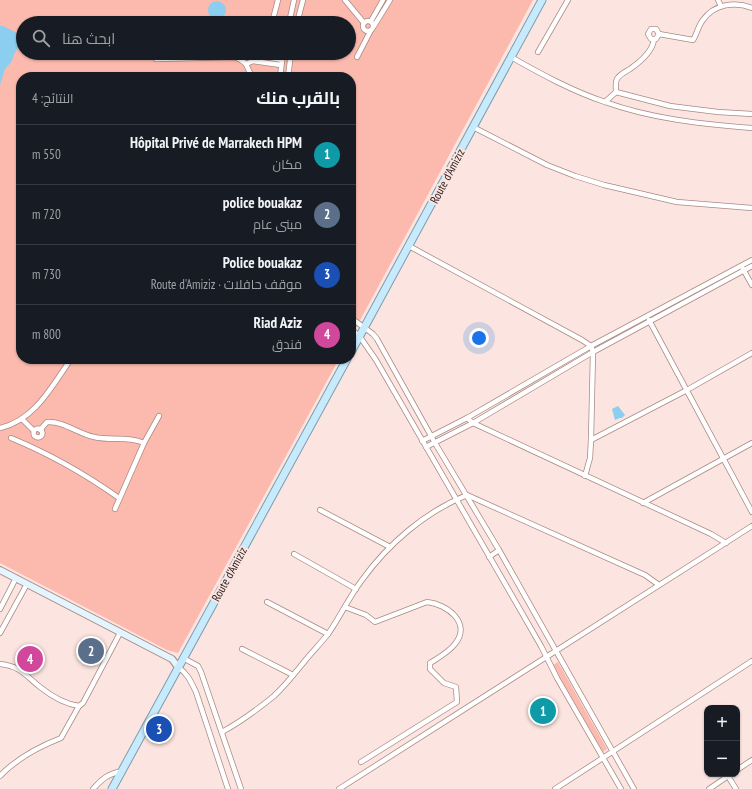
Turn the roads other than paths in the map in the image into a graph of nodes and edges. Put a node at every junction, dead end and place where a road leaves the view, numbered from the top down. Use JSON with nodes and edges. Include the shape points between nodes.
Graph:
{"nodes":[{"id":1,"x":278,"y":0,"type":"edge"},
{"id":2,"x":294,"y":0,"type":"edge"},
{"id":3,"x":303,"y":0,"type":"edge"},
{"id":4,"x":345,"y":0,"type":"edge"},
{"id":5,"x":383,"y":0,"type":"edge"},
{"id":6,"x":390,"y":0,"type":"edge"},
{"id":7,"x":542,"y":0,"type":"edge"},
{"id":8,"x":568,"y":0,"type":"edge"},
{"id":9,"x":718,"y":0,"type":"edge"},
{"id":10,"x":721,"y":6,"type":"junction"},
{"id":11,"x":752,"y":8,"type":"edge"},
{"id":12,"x":274,"y":16,"type":"edge"},
{"id":13,"x":291,"y":16,"type":"edge"},
{"id":14,"x":299,"y":16,"type":"edge"},
{"id":15,"x":371,"y":21,"type":"junction"},
{"id":16,"x":364,"y":23,"type":"junction"},
{"id":17,"x":372,"y":28,"type":"junction"},
{"id":18,"x":659,"y":34,"type":"junction"},
{"id":19,"x":654,"y":39,"type":"junction"},
{"id":20,"x":538,"y":52,"type":"dead end"},
{"id":21,"x":357,"y":57,"type":"dead end"},
{"id":22,"x":511,"y":57,"type":"junction"},
{"id":23,"x":241,"y":60,"type":"edge"},
{"id":24,"x":272,"y":60,"type":"edge"},
{"id":25,"x":282,"y":60,"type":"edge"},
{"id":26,"x":290,"y":60,"type":"edge"},
{"id":27,"x":253,"y":61,"type":"joint"},
{"id":28,"x":282,"y":63,"type":"junction"},
{"id":29,"x":246,"y":64,"type":"junction"},
{"id":30,"x":249,"y":72,"type":"edge"},
{"id":31,"x":281,"y":72,"type":"edge"},
{"id":32,"x":289,"y":72,"type":"edge"},
{"id":33,"x":616,"y":92,"type":"junction"},
{"id":34,"x":605,"y":102,"type":"junction"},
{"id":35,"x":752,"y":114,"type":"edge"},
{"id":36,"x":473,"y":127,"type":"junction"},
{"id":37,"x":752,"y":128,"type":"edge"},
{"id":38,"x":752,"y":208,"type":"edge"},
{"id":39,"x":408,"y":246,"type":"junction"},
{"id":40,"x":752,"y":260,"type":"edge"},
{"id":41,"x":752,"y":266,"type":"edge"},
{"id":42,"x":742,"y":269,"type":"junction"},
{"id":43,"x":752,"y":286,"type":"edge"},
{"id":44,"x":647,"y":317,"type":"junction"},
{"id":45,"x":356,"y":322,"type":"edge"},
{"id":46,"x":650,"y":322,"type":"junction"},
{"id":47,"x":365,"y":328,"type":"junction"},
{"id":48,"x":356,"y":333,"type":"edge"},
{"id":49,"x":360,"y":337,"type":"junction"},
{"id":50,"x":356,"y":344,"type":"edge"},
{"id":51,"x":590,"y":346,"type":"junction"},
{"id":52,"x":593,"y":352,"type":"junction"},
{"id":53,"x":752,"y":353,"type":"edge"},
{"id":54,"x":68,"y":364,"type":"edge"},
{"id":55,"x":344,"y":364,"type":"edge"},
{"id":56,"x":687,"y":390,"type":"junction"},
{"id":57,"x":159,"y":416,"type":"dead end"},
{"id":58,"x":467,"y":418,"type":"junction"},
{"id":59,"x":22,"y":419,"type":"junction"},
{"id":60,"x":473,"y":423,"type":"junction"},
{"id":61,"x":0,"y":428,"type":"edge"},
{"id":62,"x":40,"y":430,"type":"junction"},
{"id":63,"x":34,"y":431,"type":"junction"},
{"id":64,"x":431,"y":436,"type":"junction"},
{"id":65,"x":36,"y":437,"type":"junction"},
{"id":66,"x":11,"y":438,"type":"dead end"},
{"id":67,"x":591,"y":440,"type":"junction"},
{"id":68,"x":422,"y":441,"type":"junction"},
{"id":69,"x":144,"y":443,"type":"junction"},
{"id":70,"x":435,"y":443,"type":"junction"},
{"id":71,"x":752,"y":443,"type":"edge"},
{"id":72,"x":32,"y":447,"type":"junction"},
{"id":73,"x":426,"y":447,"type":"junction"},
{"id":74,"x":724,"y":458,"type":"junction"},
{"id":75,"x":585,"y":476,"type":"junction"},
{"id":76,"x":466,"y":494,"type":"junction"},
{"id":77,"x":119,"y":498,"type":"junction"},
{"id":78,"x":456,"y":499,"type":"junction"},
{"id":79,"x":643,"y":503,"type":"junction"},
{"id":80,"x":115,"y":509,"type":"dead end"},
{"id":81,"x":320,"y":510,"type":"dead end"},
{"id":82,"x":752,"y":512,"type":"edge"},
{"id":83,"x":752,"y":526,"type":"edge"},
{"id":84,"x":726,"y":542,"type":"junction"},
{"id":85,"x":390,"y":548,"type":"junction"},
{"id":86,"x":499,"y":550,"type":"junction"},
{"id":87,"x":294,"y":554,"type":"dead end"},
{"id":88,"x":489,"y":557,"type":"junction"},
{"id":89,"x":0,"y":570,"type":"edge"},
{"id":90,"x":16,"y":578,"type":"junction"},
{"id":91,"x":27,"y":584,"type":"junction"},
{"id":92,"x":659,"y":585,"type":"junction"},
{"id":93,"x":356,"y":589,"type":"junction"},
{"id":94,"x":267,"y":602,"type":"dead end"},
{"id":95,"x":345,"y":607,"type":"junction"},
{"id":96,"x":0,"y":608,"type":"edge"},
{"id":97,"x":120,"y":632,"type":"junction"},
{"id":98,"x":0,"y":633,"type":"edge"},
{"id":99,"x":328,"y":634,"type":"junction"},
{"id":100,"x":242,"y":648,"type":"dead end"},
{"id":101,"x":556,"y":651,"type":"junction"},
{"id":102,"x":547,"y":657,"type":"junction"},
{"id":103,"x":183,"y":658,"type":"junction"},
{"id":104,"x":172,"y":659,"type":"junction"},
{"id":105,"x":752,"y":660,"type":"edge"},
{"id":106,"x":0,"y":664,"type":"edge"},
{"id":107,"x":178,"y":667,"type":"junction"},
{"id":108,"x":293,"y":675,"type":"junction"},
{"id":109,"x":79,"y":706,"type":"junction"},
{"id":110,"x":222,"y":732,"type":"junction"},
{"id":111,"x":613,"y":752,"type":"junction"},
{"id":112,"x":603,"y":758,"type":"junction"},
{"id":113,"x":752,"y":760,"type":"edge"},
{"id":114,"x":361,"y":762,"type":"dead end"},
{"id":115,"x":740,"y":768,"type":"edge"},
{"id":116,"x":122,"y":770,"type":"junction"},
{"id":117,"x":0,"y":776,"type":"edge"},
{"id":118,"x":727,"y":777,"type":"edge"},
{"id":119,"x":731,"y":777,"type":"edge"},
{"id":120,"x":93,"y":789,"type":"edge"},
{"id":121,"x":112,"y":789,"type":"edge"},
{"id":122,"x":228,"y":789,"type":"edge"},
{"id":123,"x":241,"y":789,"type":"edge"},
{"id":124,"x":339,"y":789,"type":"edge"},
{"id":125,"x":555,"y":789,"type":"edge"},
{"id":126,"x":621,"y":789,"type":"edge"},
{"id":127,"x":634,"y":789,"type":"edge"},
{"id":128,"x":709,"y":789,"type":"edge"},
{"id":129,"x":736,"y":789,"type":"edge"}],
"edges":[{"from":1,"to":12,"type":"street"},
{"from":2,"to":13,"type":"street"},
{"from":3,"to":14,"type":"street"},
{"from":4,"to":16,"type":"street"},
{"from":5,"to":15,"type":"street"},
{"from":6,"to":17,"type":"street"},
{"from":7,"to":22,"type":"main road","name":"Route d'Amiziz"},
{"from":8,"to":20,"type":"street"},
{"from":9,"to":10,"type":"street"},
{"from":10,"to":11,"type":"street","via":[[736,4]]},
{"from":10,"to":18,"type":"street","via":[[703,19],[693,40]]},
{"from":15,"to":16,"type":"street"},
{"from":15,"to":17,"type":"street"},
{"from":16,"to":17,"type":"street","via":[[364,28],[368,31]]},
{"from":17,"to":21,"type":"street"},
{"from":18,"to":19,"type":"street"},
{"from":18,"to":19,"type":"street","via":[[656,29],[651,29],[648,34]]},
{"from":19,"to":33,"type":"street","via":[[654,44],[644,57],[618,78]]},
{"from":22,"to":34,"type":"street","via":[[563,85]]},
{"from":22,"to":36,"type":"main road","name":"Route d'Amiziz"},
{"from":23,"to":29,"type":"street"},
{"from":24,"to":28,"type":"street"},
{"from":25,"to":28,"type":"street"},
{"from":26,"to":32,"type":"street"},
{"from":27,"to":28,"type":"street"},
{"from":27,"to":29,"type":"street"},
{"from":28,"to":31,"type":"street"},
{"from":29,"to":30,"type":"street"},
{"from":33,"to":34,"type":"street"},
{"from":33,"to":35,"type":"street","via":[[670,106]]},
{"from":34,"to":37,"type":"street","via":[[637,112],[679,120]]},
{"from":36,"to":38,"type":"street","via":[[541,162],[604,185],[676,202]]},
{"from":36,"to":39,"type":"main road","name":"Route d'Amiziz"},
{"from":39,"to":47,"type":"main road","name":"Route d'Amiziz"},
{"from":39,"to":51,"type":"street"},
{"from":40,"to":42,"type":"street"},
{"from":41,"to":42,"type":"street"},
{"from":42,"to":43,"type":"street"},
{"from":42,"to":44,"type":"street"},
{"from":42,"to":46,"type":"street"},
{"from":44,"to":46,"type":"street"},
{"from":44,"to":51,"type":"street"},
{"from":45,"to":47,"type":"street"},
{"from":46,"to":52,"type":"street"},
{"from":46,"to":56,"type":"street"},
{"from":47,"to":49,"type":"main road","name":"Route d'Amiziz"},
{"from":47,"to":64,"type":"street","via":[[377,339]]},
{"from":48,"to":49,"type":"street"},
{"from":49,"to":50,"type":"main road","name":"Route d'Amiziz"},
{"from":49,"to":68,"type":"street"},
{"from":51,"to":52,"type":"street"},
{"from":51,"to":58,"type":"street"},
{"from":52,"to":60,"type":"street"},
{"from":52,"to":67,"type":"street"},
{"from":53,"to":56,"type":"street"},
{"from":54,"to":59,"type":"street","via":[[45,398]]},
{"from":55,"to":103,"type":"main road","name":"Route d'Amiziz"},
{"from":56,"to":67,"type":"street"},
{"from":56,"to":74,"type":"street"},
{"from":57,"to":69,"type":"street"},
{"from":58,"to":60,"type":"street"},
{"from":58,"to":64,"type":"street"},
{"from":59,"to":61,"type":"street"},
{"from":59,"to":63,"type":"street"},
{"from":60,"to":70,"type":"street"},
{"from":60,"to":75,"type":"street"},
{"from":62,"to":63,"type":"street"},
{"from":62,"to":65,"type":"street","via":[[42,436]]},
{"from":62,"to":69,"type":"street","via":[[47,422],[54,422],[93,437],[138,440]]},
{"from":63,"to":65,"type":"street"},
{"from":64,"to":68,"type":"street"},
{"from":64,"to":70,"type":"street"},
{"from":65,"to":72,"type":"street"},
{"from":66,"to":72,"type":"street"},
{"from":67,"to":75,"type":"street","via":[[589,465]]},
{"from":68,"to":73,"type":"street"},
{"from":69,"to":77,"type":"street"},
{"from":70,"to":73,"type":"street"},
{"from":70,"to":76,"type":"street"},
{"from":71,"to":74,"type":"street"},
{"from":72,"to":77,"type":"street","via":[[66,464]]},
{"from":73,"to":78,"type":"street"},
{"from":74,"to":79,"type":"street"},
{"from":74,"to":82,"type":"street"},
{"from":75,"to":79,"type":"street"},
{"from":76,"to":78,"type":"street"},
{"from":76,"to":86,"type":"street"},
{"from":76,"to":92,"type":"street","via":[[645,575]]},
{"from":77,"to":80,"type":"street"},
{"from":78,"to":85,"type":"street","via":[[417,524]]},
{"from":78,"to":88,"type":"street"},
{"from":79,"to":84,"type":"street"},
{"from":81,"to":85,"type":"street"},
{"from":83,"to":84,"type":"street"},
{"from":84,"to":92,"type":"street"},
{"from":85,"to":93,"type":"street","via":[[374,564]]},
{"from":86,"to":88,"type":"street"},
{"from":86,"to":101,"type":"street"},
{"from":87,"to":93,"type":"street"},
{"from":88,"to":102,"type":"street"},
{"from":89,"to":90,"type":"street"},
{"from":90,"to":91,"type":"street"},
{"from":90,"to":96,"type":"street"},
{"from":91,"to":97,"type":"street"},
{"from":91,"to":98,"type":"street"},
{"from":92,"to":101,"type":"street"},
{"from":93,"to":95,"type":"street"},
{"from":94,"to":99,"type":"street"},
{"from":95,"to":99,"type":"street"},
{"from":95,"to":114,"type":"street","via":[[366,615],[375,622],[427,602],[435,603],[456,616],[460,632],[455,645],[430,663],[430,669],[444,683],[456,687],[457,702]]},
{"from":97,"to":104,"type":"street"},
{"from":97,"to":109,"type":"street","via":[[83,703]]},
{"from":99,"to":108,"type":"street"},
{"from":100,"to":108,"type":"street"},
{"from":101,"to":102,"type":"street"},
{"from":101,"to":111,"type":"street"},
{"from":102,"to":112,"type":"street"},
{"from":102,"to":124,"type":"street"},
{"from":103,"to":104,"type":"street"},
{"from":103,"to":107,"type":"main road","name":"Route d'Amiziz"},
{"from":103,"to":110,"type":"street","via":[[198,666]]},
{"from":104,"to":107,"type":"street"},
{"from":105,"to":111,"type":"street"},
{"from":106,"to":109,"type":"street","via":[[18,668],[47,692]]},
{"from":107,"to":116,"type":"main road","name":"Route d'Amiziz"},
{"from":107,"to":122,"type":"street","via":[[185,672],[196,692]]},
{"from":108,"to":110,"type":"street","via":[[275,695]]},
{"from":109,"to":117,"type":"street","via":[[61,738],[10,765]]},
{"from":110,"to":123,"type":"street"},
{"from":111,"to":112,"type":"street"},
{"from":111,"to":127,"type":"street"},
{"from":112,"to":125,"type":"street"},
{"from":112,"to":126,"type":"street"},
{"from":113,"to":115,"type":"street"},
{"from":116,"to":120,"type":"street","via":[[110,774]]},
{"from":116,"to":121,"type":"main road","name":"Route d'Amiziz"},
{"from":118,"to":128,"type":"street"},
{"from":119,"to":129,"type":"street"}]}
